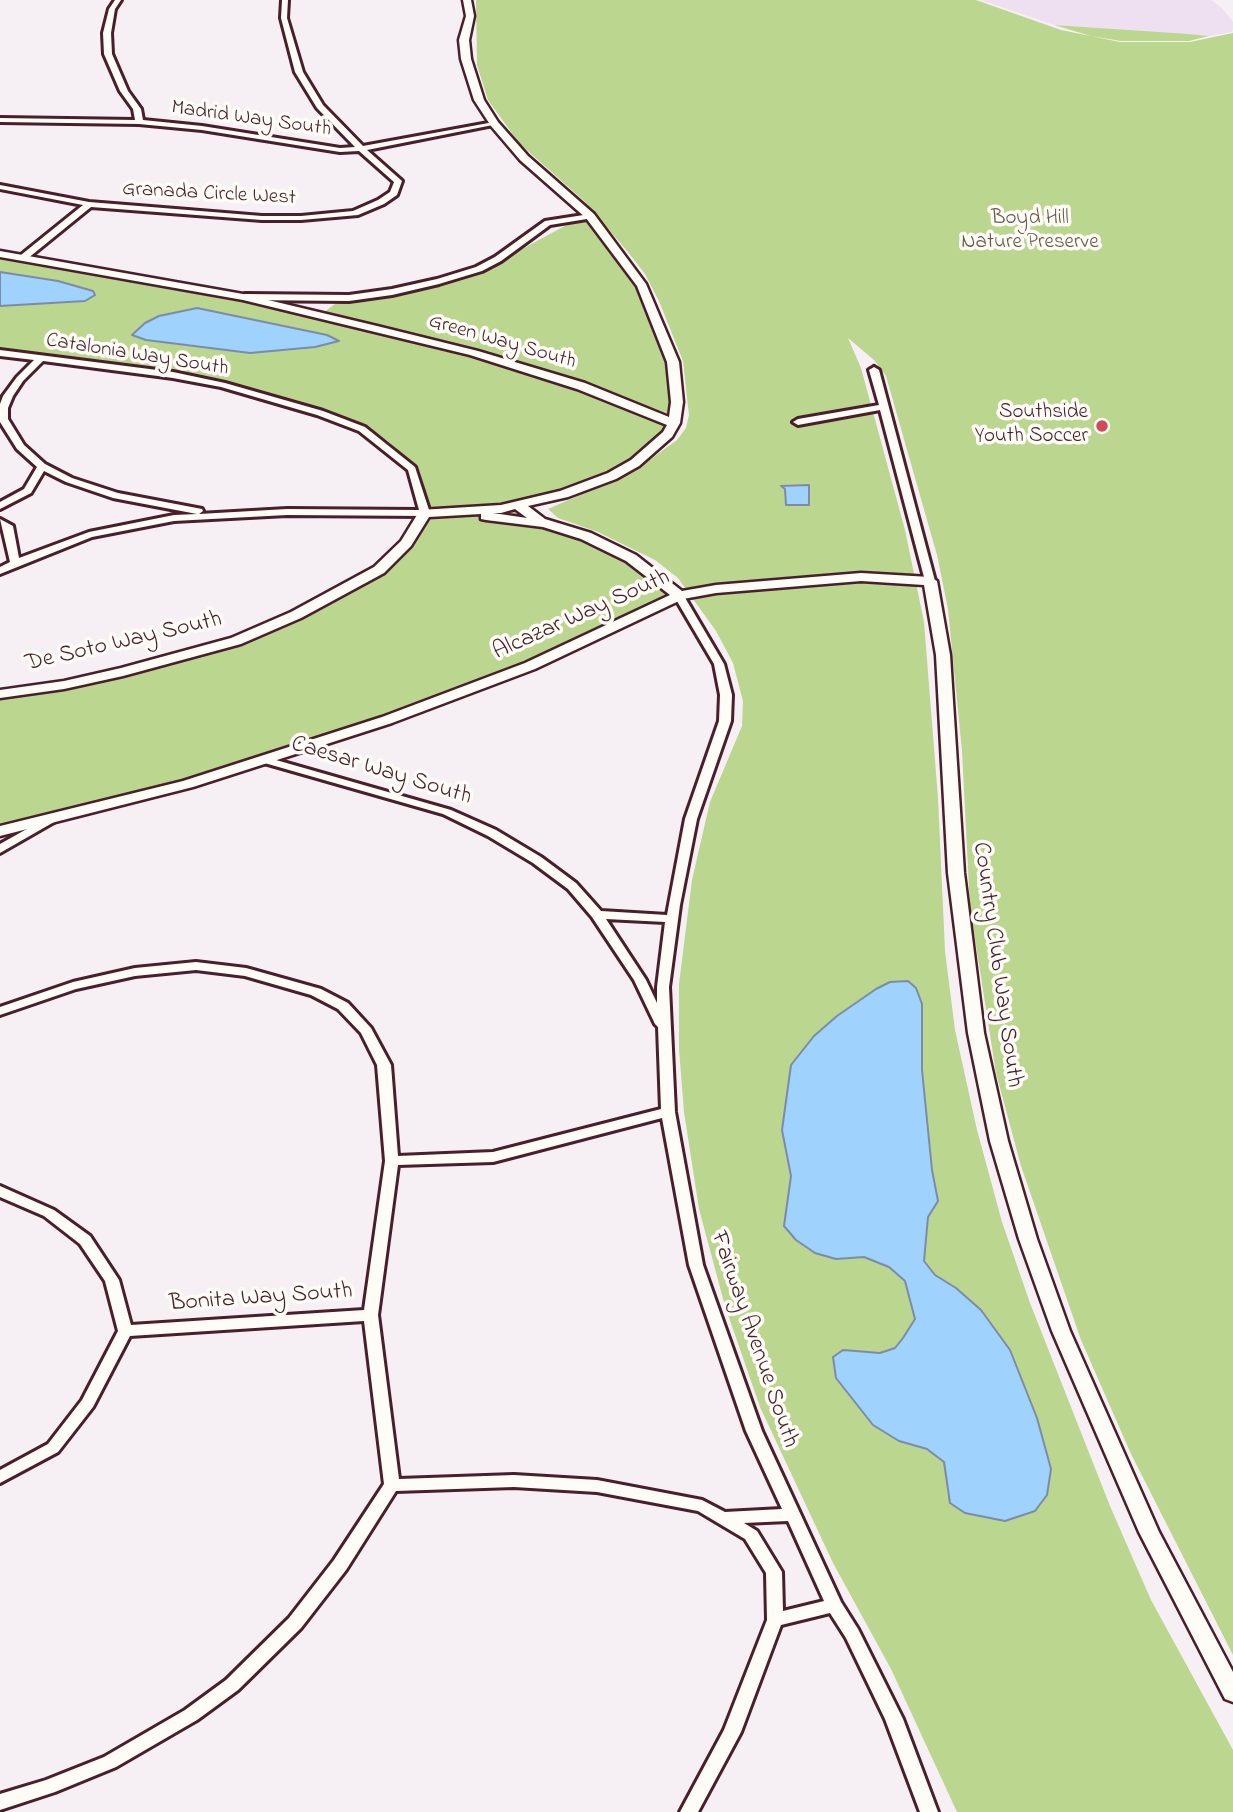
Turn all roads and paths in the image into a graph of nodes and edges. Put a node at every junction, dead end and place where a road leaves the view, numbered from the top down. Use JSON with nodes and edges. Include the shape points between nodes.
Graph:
{"nodes":[{"id":1,"x":117,"y":0,"type":"edge"},
{"id":2,"x":285,"y":0,"type":"edge"},
{"id":3,"x":467,"y":0,"type":"edge"},
{"id":4,"x":0,"y":120,"type":"edge"},
{"id":5,"x":139,"y":122,"type":"junction"},
{"id":6,"x":494,"y":124,"type":"junction"},
{"id":7,"x":361,"y":149,"type":"junction"},
{"id":8,"x":0,"y":187,"type":"edge"},
{"id":9,"x":89,"y":204,"type":"junction"},
{"id":10,"x":590,"y":216,"type":"junction"},
{"id":11,"x":0,"y":254,"type":"edge"},
{"id":12,"x":24,"y":257,"type":"junction"},
{"id":13,"x":243,"y":297,"type":"junction"},
{"id":14,"x":336,"y":298,"type":"junction"},
{"id":15,"x":316,"y":314,"type":"junction"},
{"id":16,"x":0,"y":353,"type":"edge"},
{"id":17,"x":40,"y":359,"type":"junction"},
{"id":18,"x":874,"y":370,"type":"dead end"},
{"id":19,"x":884,"y":407,"type":"junction"},
{"id":20,"x":798,"y":422,"type":"dead end"},
{"id":21,"x":674,"y":423,"type":"junction"},
{"id":22,"x":4,"y":429,"type":"edge"},
{"id":23,"x":42,"y":466,"type":"junction"},
{"id":24,"x":546,"y":499,"type":"junction"},
{"id":25,"x":0,"y":506,"type":"edge"},
{"id":26,"x":519,"y":506,"type":"junction"},
{"id":27,"x":463,"y":512,"type":"junction"},
{"id":28,"x":219,"y":513,"type":"junction"},
{"id":29,"x":425,"y":513,"type":"junction"},
{"id":30,"x":0,"y":522,"type":"edge"},
{"id":31,"x":551,"y":525,"type":"junction"},
{"id":32,"x":15,"y":564,"type":"junction"},
{"id":33,"x":0,"y":571,"type":"edge"},
{"id":34,"x":930,"y":582,"type":"junction"},
{"id":35,"x":679,"y":596,"type":"junction"},
{"id":36,"x":0,"y":694,"type":"edge"},
{"id":37,"x":265,"y":760,"type":"junction"},
{"id":38,"x":50,"y":820,"type":"junction"},
{"id":39,"x":0,"y":831,"type":"edge"},
{"id":40,"x":0,"y":849,"type":"edge"},
{"id":41,"x":597,"y":915,"type":"junction"},
{"id":42,"x":672,"y":919,"type":"junction"},
{"id":43,"x":0,"y":1011,"type":"edge"},
{"id":44,"x":663,"y":1028,"type":"junction"},
{"id":45,"x":668,"y":1112,"type":"junction"},
{"id":46,"x":393,"y":1161,"type":"junction"},
{"id":47,"x":0,"y":1191,"type":"edge"},
{"id":48,"x":371,"y":1315,"type":"junction"},
{"id":49,"x":125,"y":1331,"type":"junction"},
{"id":50,"x":0,"y":1477,"type":"edge"},
{"id":51,"x":392,"y":1485,"type":"junction"},
{"id":52,"x":793,"y":1515,"type":"junction"},
{"id":53,"x":722,"y":1518,"type":"junction"},
{"id":54,"x":834,"y":1605,"type":"junction"},
{"id":55,"x":775,"y":1620,"type":"junction"},
{"id":56,"x":1233,"y":1693,"type":"edge"},
{"id":57,"x":0,"y":1802,"type":"edge"},
{"id":58,"x":689,"y":1812,"type":"edge"},
{"id":59,"x":929,"y":1812,"type":"edge"}],
"edges":[{"from":1,"to":5,"type":"street","via":[[107,33],[108,54],[137,109]]},
{"from":2,"to":7,"type":"street","via":[[284,18],[299,72],[320,106]]},
{"from":3,"to":6,"type":"street","via":[[466,59],[479,100]]},
{"from":4,"to":5,"type":"street","name":"Madrid Way South"},
{"from":5,"to":7,"type":"street","name":"Madrid Way South","via":[[324,149]]},
{"from":6,"to":7,"type":"street","name":"Madrid Way South"},
{"from":6,"to":10,"type":"street","via":[[524,158]]},
{"from":7,"to":9,"type":"street","name":"Granada Circle West","via":[[398,181],[394,193],[355,213],[262,218]]},
{"from":8,"to":9,"type":"street","name":"Granada Circle West"},
{"from":9,"to":12,"type":"street"},
{"from":10,"to":14,"type":"street","name":"Green Way South","via":[[548,223],[479,269],[392,292]]},
{"from":10,"to":21,"type":"street","via":[[642,286],[659,323],[673,362]]},
{"from":11,"to":12,"type":"street","name":"Green Way South"},
{"from":12,"to":13,"type":"street","name":"Green Way South"},
{"from":13,"to":14,"type":"street","name":"Green Way South"},
{"from":13,"to":15,"type":"street","name":"Green Way South"},
{"from":14,"to":15,"type":"street"},
{"from":15,"to":21,"type":"street","name":"Green Way South","via":[[474,353],[590,389]]},
{"from":16,"to":17,"type":"street","name":"Catalonia Way South"},
{"from":17,"to":22,"type":"street","via":[[8,396]]},
{"from":17,"to":29,"type":"street","name":"Catalonia Way South","via":[[222,385],[362,429],[412,469]]},
{"from":18,"to":19,"type":"street","name":"Country Club Way South"},
{"from":19,"to":20,"type":"street"},
{"from":19,"to":34,"type":"street","name":"Country Club Way South"},
{"from":21,"to":24,"type":"street","via":[[635,463],[588,486]]},
{"from":22,"to":23,"type":"street"},
{"from":23,"to":25,"type":"street","via":[[29,491]]},
{"from":23,"to":28,"type":"street","via":[[116,496]]},
{"from":24,"to":26,"type":"street"},
{"from":24,"to":31,"type":"street","via":[[543,514]]},
{"from":26,"to":27,"type":"street"},
{"from":26,"to":31,"type":"street","name":"Fairway Avenue South","via":[[534,519]]},
{"from":27,"to":29,"type":"street"},
{"from":27,"to":31,"type":"street"},
{"from":28,"to":29,"type":"street"},
{"from":28,"to":32,"type":"street","via":[[129,525]]},
{"from":29,"to":36,"type":"street","name":"De Soto Way South","via":[[407,543],[379,570],[284,621],[177,659],[64,685]]},
{"from":30,"to":32,"type":"street","via":[[8,526]]},
{"from":31,"to":35,"type":"street","name":"Fairway Avenue South","via":[[631,558]]},
{"from":32,"to":33,"type":"street"},
{"from":34,"to":35,"type":"street","name":"Alcazar Way South","via":[[861,577]]},
{"from":34,"to":56,"type":"street","name":"Country Club Way South","via":[[943,655],[956,873],[976,1033],[999,1142],[1061,1331],[1149,1532]]},
{"from":35,"to":37,"type":"street","name":"Alcazar Way South","via":[[530,666]]},
{"from":35,"to":42,"type":"street","name":"Fairway Avenue South","via":[[719,664],[726,695],[725,721],[691,819]]},
{"from":37,"to":38,"type":"street","name":"Caesar Way South"},
{"from":37,"to":41,"type":"street","name":"Caesar Way South","via":[[447,812],[537,860],[572,886]]},
{"from":38,"to":39,"type":"street","name":"Caesar Way South"},
{"from":38,"to":40,"type":"street"},
{"from":41,"to":42,"type":"street"},
{"from":41,"to":44,"type":"street","name":"Caesar Way South","via":[[640,980]]},
{"from":42,"to":44,"type":"street","name":"Fairway Avenue South"},
{"from":43,"to":46,"type":"street","name":"Bonita Way South","via":[[73,986],[196,966],[246,972],[316,992],[343,1006],[359,1023],[384,1065]]},
{"from":44,"to":45,"type":"street","name":"Fairway Avenue South"},
{"from":45,"to":46,"type":"street","via":[[493,1157]]},
{"from":45,"to":52,"type":"street","name":"Fairway Avenue South","via":[[696,1265],[754,1431]]},
{"from":46,"to":48,"type":"street","name":"Bonita Way South"},
{"from":47,"to":49,"type":"street","via":[[49,1213],[85,1240],[112,1280]]},
{"from":48,"to":49,"type":"street","name":"Bonita Way South"},
{"from":48,"to":51,"type":"street"},
{"from":49,"to":50,"type":"street","via":[[88,1403],[54,1448]]},
{"from":51,"to":53,"type":"street","via":[[514,1481],[597,1486],[702,1506]]},
{"from":51,"to":57,"type":"street","via":[[295,1623],[232,1685],[110,1762]]},
{"from":52,"to":53,"type":"street"},
{"from":52,"to":54,"type":"street","name":"Fairway Avenue South"},
{"from":53,"to":55,"type":"street","via":[[751,1535],[774,1572]]},
{"from":54,"to":55,"type":"street"},
{"from":54,"to":59,"type":"street","name":"Fairway Avenue South","via":[[894,1719]]},
{"from":55,"to":58,"type":"street","via":[[732,1732]]}]}
